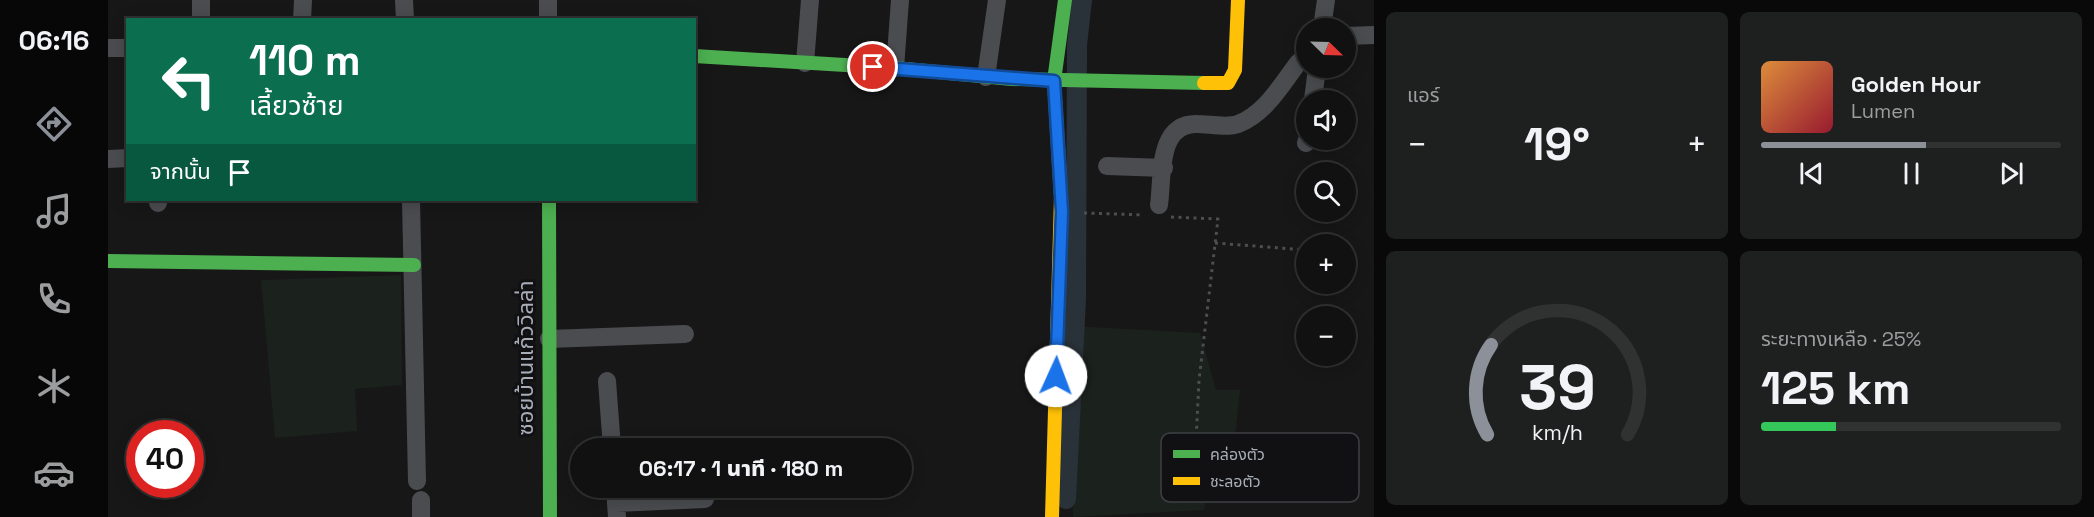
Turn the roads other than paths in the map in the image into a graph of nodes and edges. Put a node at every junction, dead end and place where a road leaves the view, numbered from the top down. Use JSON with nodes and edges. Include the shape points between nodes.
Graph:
{"nodes":[{"id":1,"x":201,"y":0,"type":"edge"},
{"id":2,"x":303,"y":0,"type":"edge"},
{"id":3,"x":404,"y":0,"type":"edge"},
{"id":4,"x":548,"y":0,"type":"edge"},
{"id":5,"x":810,"y":0,"type":"edge"},
{"id":6,"x":900,"y":0,"type":"edge"},
{"id":7,"x":998,"y":0,"type":"edge"},
{"id":8,"x":1065,"y":0,"type":"edge"},
{"id":9,"x":1238,"y":0,"type":"edge"},
{"id":10,"x":1326,"y":0,"type":"edge"},
{"id":11,"x":201,"y":18,"type":"edge"},
{"id":12,"x":302,"y":18,"type":"edge"},
{"id":13,"x":405,"y":18,"type":"edge"},
{"id":14,"x":548,"y":18,"type":"edge"},
{"id":15,"x":1323,"y":18,"type":"edge"},
{"id":16,"x":1374,"y":35,"type":"edge"},
{"id":17,"x":1356,"y":36,"type":"edge"},
{"id":18,"x":108,"y":48,"type":"edge"},
{"id":19,"x":126,"y":48,"type":"edge"},
{"id":20,"x":696,"y":56,"type":"edge"},
{"id":21,"x":805,"y":63,"type":"junction"},
{"id":22,"x":1296,"y":66,"type":"edge"},
{"id":23,"x":895,"y":68,"type":"junction"},
{"id":24,"x":986,"y":77,"type":"junction"},
{"id":25,"x":1060,"y":81,"type":"junction"},
{"id":26,"x":126,"y":158,"type":"edge"},
{"id":27,"x":108,"y":159,"type":"edge"},
{"id":28,"x":1107,"y":166,"type":"dead end"},
{"id":29,"x":1164,"y":168,"type":"junction"},
{"id":30,"x":411,"y":201,"type":"edge"},
{"id":31,"x":549,"y":201,"type":"edge"},
{"id":32,"x":1159,"y":205,"type":"dead end"},
{"id":33,"x":108,"y":261,"type":"edge"},
{"id":34,"x":414,"y":265,"type":"junction"},
{"id":35,"x":685,"y":334,"type":"dead end"},
{"id":36,"x":549,"y":339,"type":"junction"},
{"id":37,"x":607,"y":381,"type":"dead end"},
{"id":38,"x":611,"y":438,"type":"edge"},
{"id":39,"x":417,"y":480,"type":"dead end"},
{"id":40,"x":705,"y":499,"type":"dead end"},
{"id":41,"x":616,"y":503,"type":"edge"},
{"id":42,"x":550,"y":517,"type":"edge"},
{"id":43,"x":1052,"y":517,"type":"edge"}],
"edges":[{"from":1,"to":11,"type":"street"},
{"from":2,"to":12,"type":"street"},
{"from":3,"to":13,"type":"street"},
{"from":4,"to":14,"type":"street"},
{"from":5,"to":21,"type":"street"},
{"from":6,"to":23,"type":"street"},
{"from":7,"to":24,"type":"street"},
{"from":8,"to":25,"type":"street"},
{"from":9,"to":25,"type":"street","via":[[1235,70],[1228,83]]},
{"from":10,"to":15,"type":"street"},
{"from":16,"to":17,"type":"street"},
{"from":18,"to":19,"type":"street"},
{"from":20,"to":21,"type":"street"},
{"from":21,"to":23,"type":"street"},
{"from":22,"to":29,"type":"street","via":[[1258,113],[1235,125],[1180,126],[1166,146]]},
{"from":23,"to":24,"type":"street"},
{"from":24,"to":25,"type":"street"},
{"from":25,"to":43,"type":"street","via":[[1062,212]]},
{"from":26,"to":27,"type":"street"},
{"from":28,"to":29,"type":"street"},
{"from":29,"to":32,"type":"street"},
{"from":30,"to":34,"type":"street"},
{"from":31,"to":36,"type":"street","name":"ซอยบ้านแก้ววิลล่า"},
{"from":33,"to":34,"type":"street"},
{"from":34,"to":39,"type":"street"},
{"from":35,"to":36,"type":"street"},
{"from":36,"to":42,"type":"street","name":"ซอยบ้านแก้ววิลล่า"},
{"from":37,"to":38,"type":"street"},
{"from":40,"to":41,"type":"street"}]}
